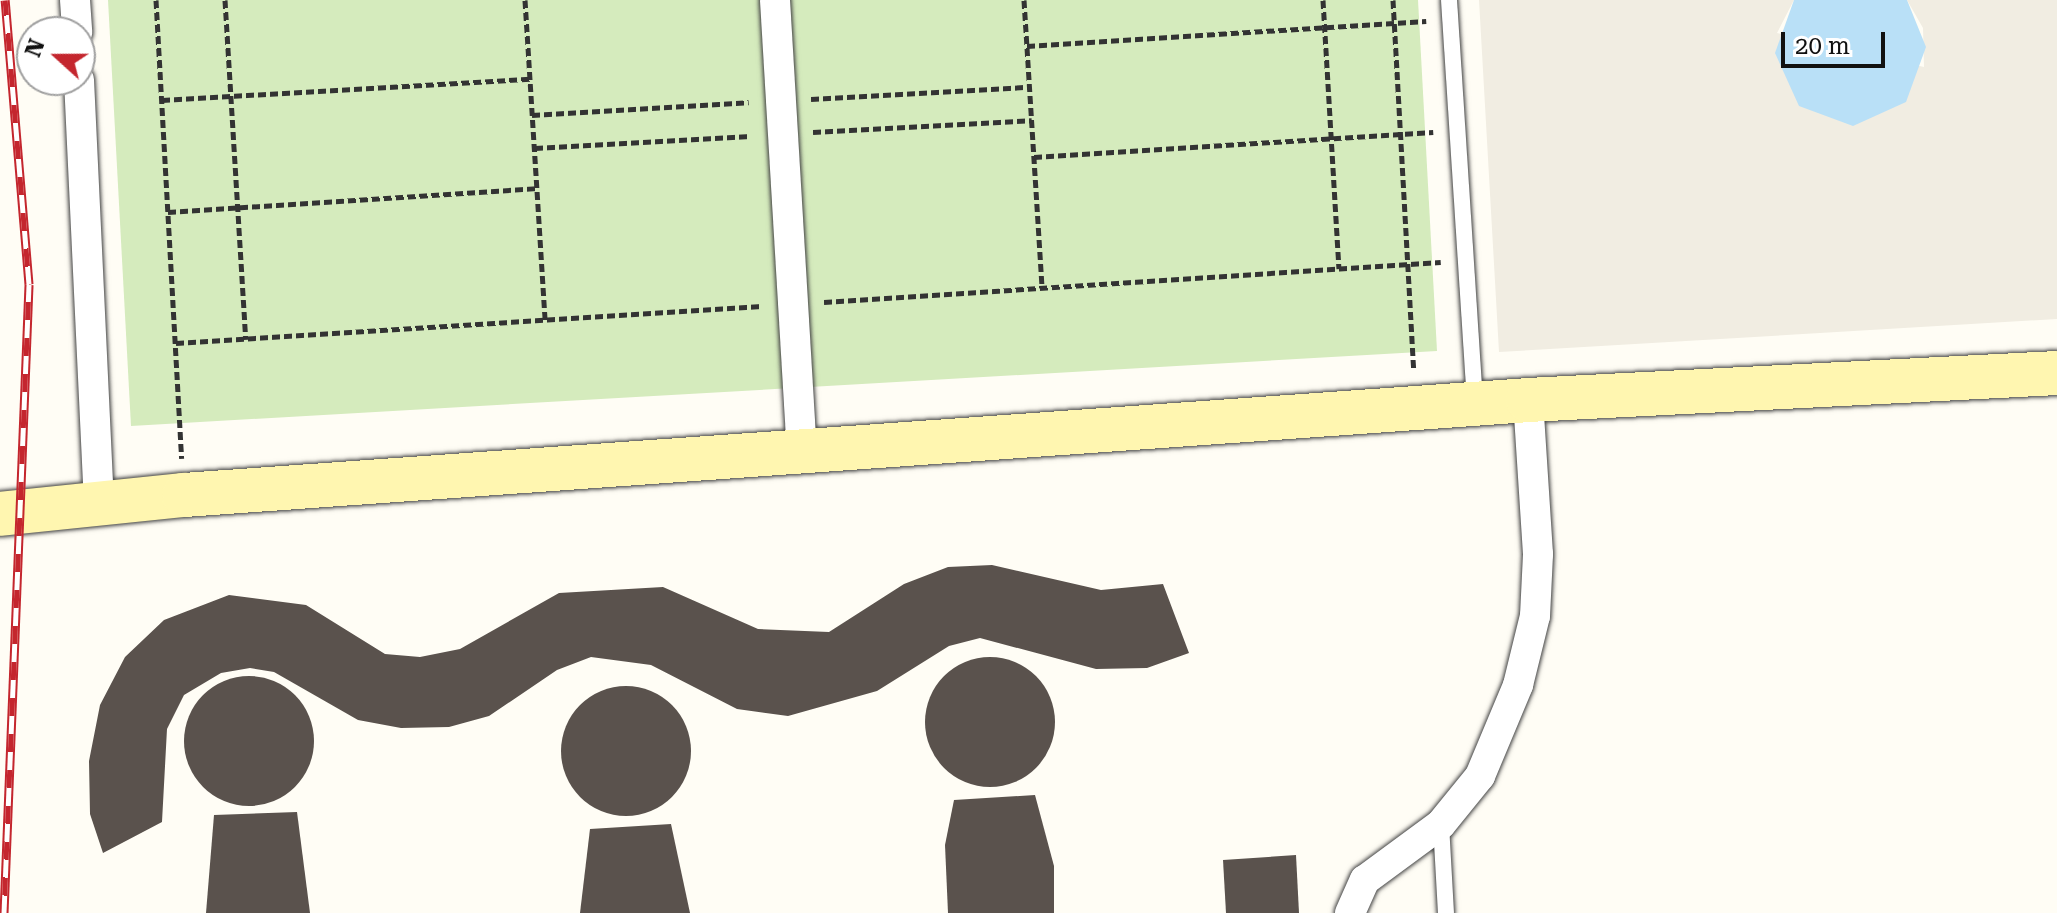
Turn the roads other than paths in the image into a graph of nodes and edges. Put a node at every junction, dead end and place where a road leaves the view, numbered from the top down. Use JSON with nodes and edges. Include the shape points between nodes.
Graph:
{"nodes":[{"id":1,"x":775,"y":0,"type":"edge"},
{"id":2,"x":1449,"y":0,"type":"edge"},
{"id":3,"x":80,"y":96,"type":"edge"},
{"id":4,"x":2057,"y":373,"type":"edge"},
{"id":5,"x":1528,"y":400,"type":"junction"},
{"id":6,"x":1475,"y":405,"type":"junction"},
{"id":7,"x":802,"y":453,"type":"junction"},
{"id":8,"x":99,"y":502,"type":"junction"},
{"id":9,"x":0,"y":514,"type":"edge"},
{"id":10,"x":1441,"y":824,"type":"junction"},
{"id":11,"x":1350,"y":913,"type":"edge"},
{"id":12,"x":1446,"y":913,"type":"edge"}],
"edges":[{"from":1,"to":7,"type":"street"},
{"from":2,"to":6,"type":"lane"},
{"from":3,"to":8,"type":"street"},
{"from":4,"to":5,"type":"street"},
{"from":5,"to":6,"type":"street"},
{"from":5,"to":10,"type":"street","via":[[1535,616],[1518,685],[1480,776]]},
{"from":6,"to":7,"type":"street"},
{"from":7,"to":8,"type":"street"},
{"from":8,"to":9,"type":"street"},
{"from":10,"to":11,"type":"street","via":[[1365,880]]},
{"from":10,"to":12,"type":"lane"}]}
